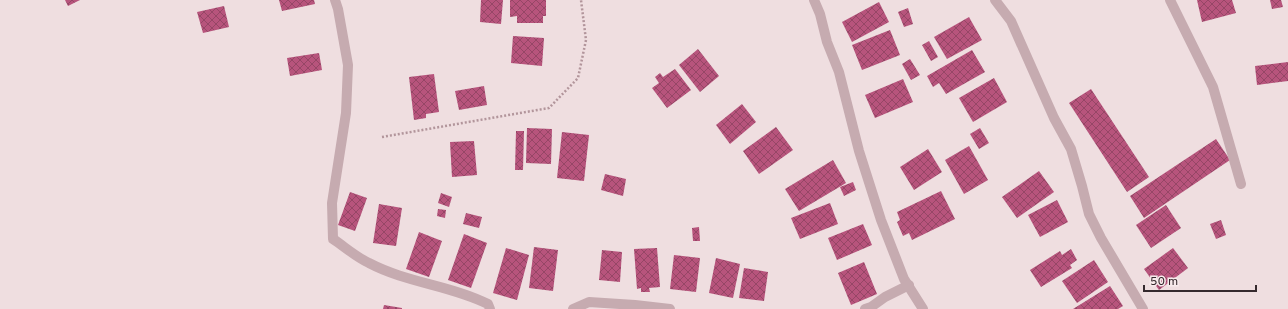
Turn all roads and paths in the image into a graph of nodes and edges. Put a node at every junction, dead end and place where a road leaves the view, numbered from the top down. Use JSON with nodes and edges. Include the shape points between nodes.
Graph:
{"nodes":[{"id":1,"x":335,"y":0,"type":"edge"},
{"id":2,"x":581,"y":0,"type":"edge"},
{"id":3,"x":814,"y":0,"type":"edge"},
{"id":4,"x":995,"y":0,"type":"edge"},
{"id":5,"x":1170,"y":0,"type":"edge"},
{"id":6,"x":382,"y":137,"type":"dead end"},
{"id":7,"x":1241,"y":184,"type":"dead end"},
{"id":8,"x":909,"y":285,"type":"junction"},
{"id":9,"x":490,"y":309,"type":"edge"},
{"id":10,"x":573,"y":309,"type":"edge"},
{"id":11,"x":670,"y":309,"type":"edge"},
{"id":12,"x":865,"y":309,"type":"edge"},
{"id":13,"x":923,"y":309,"type":"edge"},
{"id":14,"x":1143,"y":309,"type":"edge"}],
"edges":[{"from":1,"to":9,"type":"street","via":[[348,65],[346,113],[332,203],[333,239],[369,263],[401,276],[474,297],[488,304]]},
{"from":2,"to":6,"type":"path","via":[[586,40],[578,78],[549,108]]},
{"from":3,"to":8,"type":"street","via":[[827,42],[840,72],[859,151],[881,220],[904,279]]},
{"from":4,"to":14,"type":"street","via":[[1011,21],[1054,118],[1071,149],[1089,214]]},
{"from":5,"to":7,"type":"street","via":[[1213,87]]},
{"from":8,"to":12,"type":"street"},
{"from":8,"to":13,"type":"street"},
{"from":10,"to":11,"type":"street","via":[[589,302]]}]}
